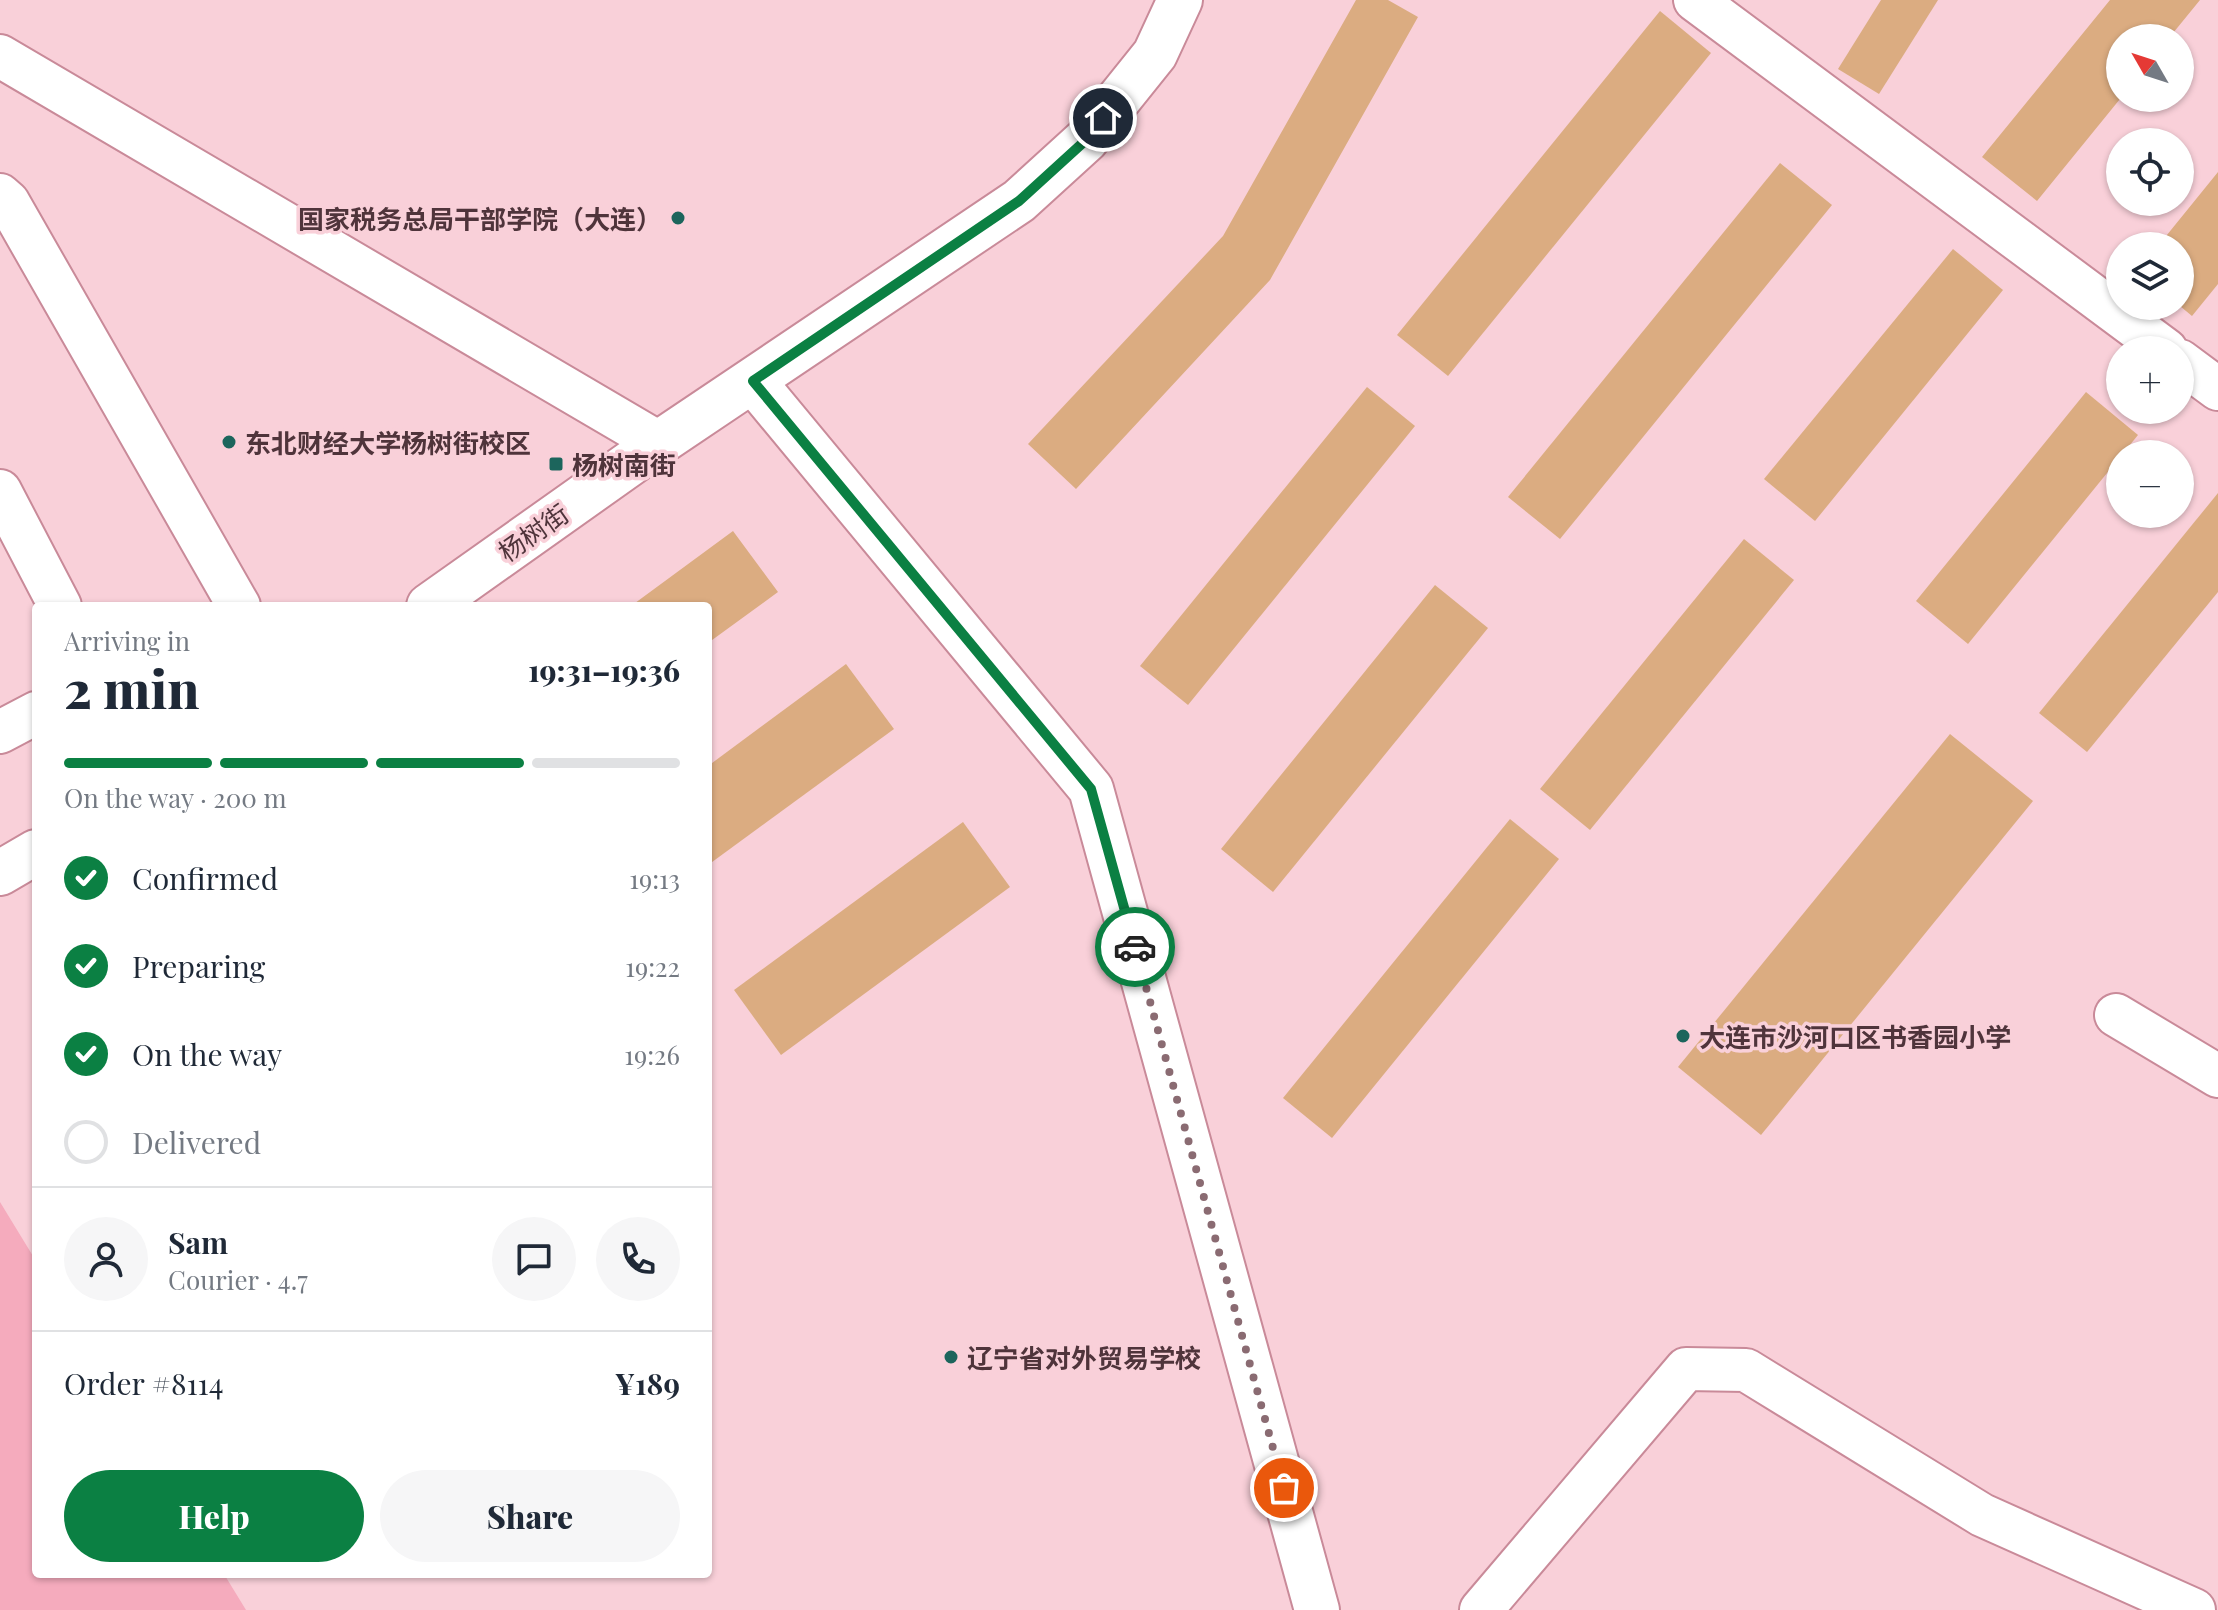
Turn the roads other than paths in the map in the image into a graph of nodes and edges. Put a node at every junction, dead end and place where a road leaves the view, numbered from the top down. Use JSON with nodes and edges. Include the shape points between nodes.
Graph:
{"nodes":[{"id":1,"x":1180,"y":0,"type":"edge"},
{"id":2,"x":1695,"y":0,"type":"edge"},
{"id":3,"x":0,"y":56,"type":"edge"},
{"id":4,"x":0,"y":195,"type":"edge"},
{"id":5,"x":2147,"y":336,"type":"edge"},
{"id":6,"x":2194,"y":371,"type":"edge"},
{"id":7,"x":753,"y":381,"type":"junction"},
{"id":8,"x":2218,"y":389,"type":"edge"},
{"id":9,"x":659,"y":443,"type":"junction"},
{"id":10,"x":0,"y":491,"type":"edge"},
{"id":11,"x":58,"y":602,"type":"edge"},
{"id":12,"x":236,"y":602,"type":"edge"},
{"id":13,"x":435,"y":602,"type":"edge"},
{"id":14,"x":32,"y":715,"type":"edge"},
{"id":15,"x":0,"y":732,"type":"edge"},
{"id":16,"x":32,"y":854,"type":"edge"},
{"id":17,"x":0,"y":873,"type":"edge"},
{"id":18,"x":2116,"y":1015,"type":"dead end"},
{"id":19,"x":2218,"y":1076,"type":"edge"},
{"id":20,"x":1317,"y":1610,"type":"edge"},
{"id":21,"x":1481,"y":1610,"type":"edge"},
{"id":22,"x":2194,"y":1610,"type":"edge"}],
"edges":[{"from":1,"to":7,"type":"street","name":"杨树街","via":[[1155,54],[1086,140],[1019,201]]},
{"from":2,"to":5,"type":"street"},
{"from":3,"to":9,"type":"street"},
{"from":4,"to":12,"type":"street"},
{"from":6,"to":8,"type":"street"},
{"from":7,"to":9,"type":"street","name":"杨树街"},
{"from":7,"to":20,"type":"street","via":[[1091,789]]},
{"from":9,"to":13,"type":"street","name":"杨树街"},
{"from":10,"to":11,"type":"street"},
{"from":14,"to":15,"type":"street"},
{"from":16,"to":17,"type":"street"},
{"from":18,"to":19,"type":"street"},
{"from":21,"to":22,"type":"street","via":[[1686,1369],[1746,1370],[1982,1515]]}]}
